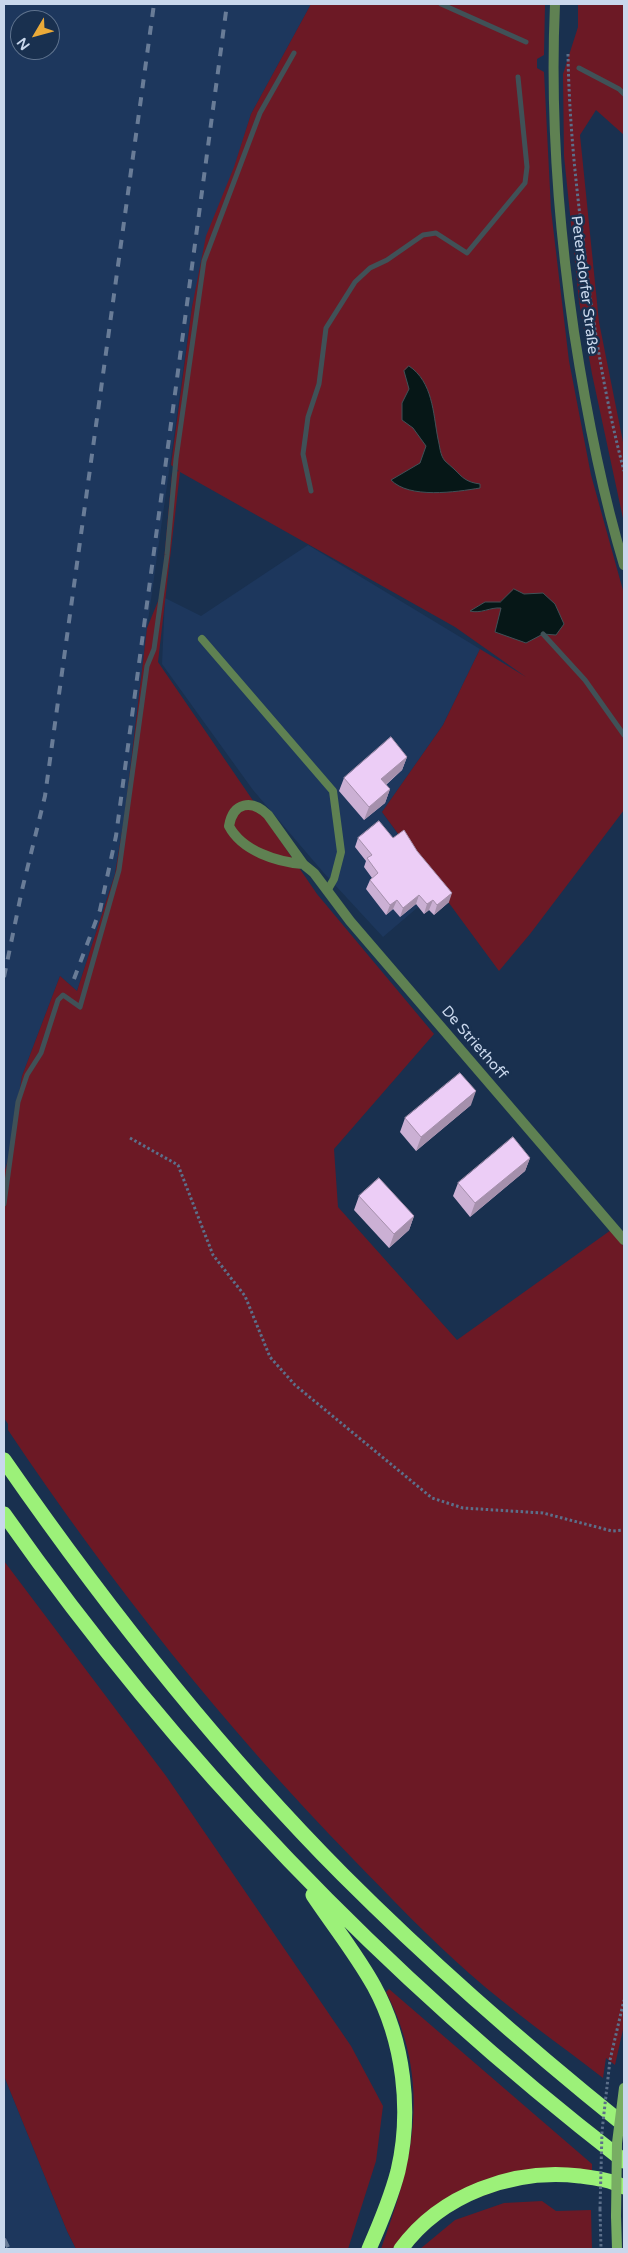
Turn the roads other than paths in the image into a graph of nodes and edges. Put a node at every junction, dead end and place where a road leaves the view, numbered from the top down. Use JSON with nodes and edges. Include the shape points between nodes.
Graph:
{"nodes":[{"id":1,"x":555,"y":4,"type":"edge"},
{"id":2,"x":624,"y":564,"type":"edge"},
{"id":3,"x":202,"y":639,"type":"dead end"},
{"id":4,"x":303,"y":864,"type":"junction"},
{"id":5,"x":327,"y":892,"type":"junction"},
{"id":6,"x":624,"y":1240,"type":"edge"},
{"id":7,"x":4,"y":1460,"type":"edge"},
{"id":8,"x":4,"y":1514,"type":"edge"},
{"id":9,"x":294,"y":1867,"type":"junction"},
{"id":10,"x":624,"y":2088,"type":"edge"},
{"id":11,"x":624,"y":2125,"type":"edge"},
{"id":12,"x":624,"y":2161,"type":"edge"},
{"id":13,"x":624,"y":2188,"type":"edge"},
{"id":14,"x":369,"y":2249,"type":"edge"},
{"id":15,"x":401,"y":2249,"type":"edge"},
{"id":16,"x":617,"y":2249,"type":"edge"}],
"edges":[{"from":1,"to":2,"type":"street","name":"Petersdorfer Straße","via":[[553,112],[560,232],[581,380]]},
{"from":3,"to":5,"type":"lane","via":[[333,791],[341,852]]},
{"from":4,"to":4,"type":"street","name":"De Striethoff","via":[[262,809],[250,805],[238,807],[231,815],[229,826],[242,843],[289,863]]},
{"from":4,"to":5,"type":"street","name":"De Striethoff"},
{"from":5,"to":6,"type":"street","name":"De Striethoff"},
{"from":7,"to":11,"type":"highway","via":[[85,1575],[138,1643],[263,1791],[342,1874],[464,1990]]},
{"from":8,"to":9,"type":"highway","via":[[153,1709]]},
{"from":9,"to":12,"type":"highway","via":[[425,1995]]},
{"from":9,"to":14,"type":"highway","via":[[374,1986],[399,2056],[405,2096],[404,2138],[389,2202]]},
{"from":10,"to":16,"type":"street","bridge":true,"via":[[617,2143]]},
{"from":13,"to":15,"type":"highway","via":[[607,2181],[568,2175],[524,2176],[503,2181],[474,2191],[448,2206]]}]}
